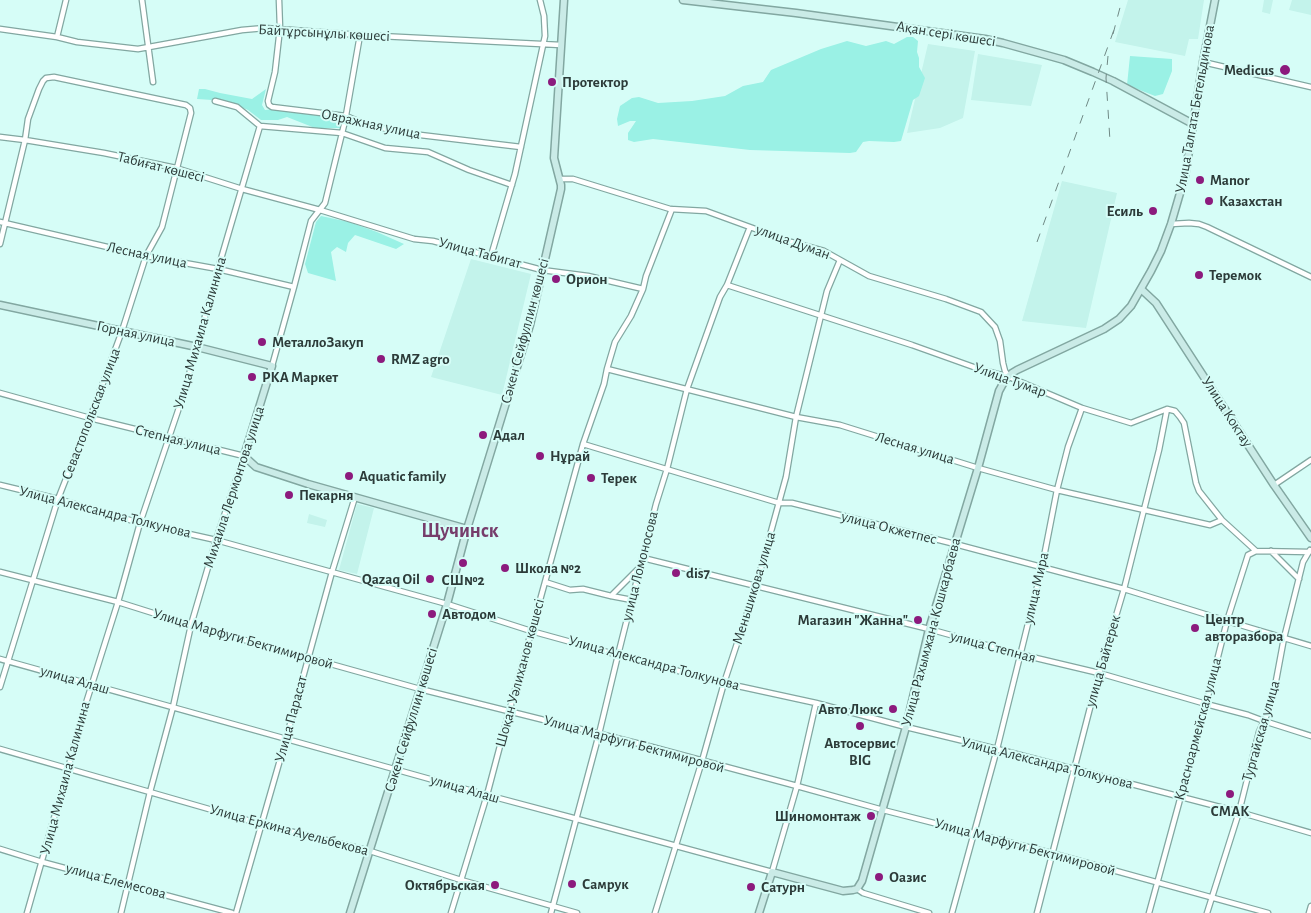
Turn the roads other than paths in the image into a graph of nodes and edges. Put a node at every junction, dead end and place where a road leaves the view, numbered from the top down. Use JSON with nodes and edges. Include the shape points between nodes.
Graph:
{"nodes":[{"id":1,"x":66,"y":0,"type":"edge"},
{"id":2,"x":142,"y":0,"type":"edge"},
{"id":3,"x":279,"y":0,"type":"edge"},
{"id":4,"x":540,"y":0,"type":"edge"},
{"id":5,"x":564,"y":0,"type":"edge"},
{"id":6,"x":683,"y":0,"type":"edge"},
{"id":7,"x":1215,"y":0,"type":"edge"},
{"id":8,"x":280,"y":28,"type":"junction"},
{"id":9,"x":0,"y":29,"type":"edge"},
{"id":10,"x":360,"y":35,"type":"junction"},
{"id":11,"x":57,"y":37,"type":"junction"},
{"id":12,"x":543,"y":44,"type":"junction"},
{"id":13,"x":561,"y":45,"type":"junction"},
{"id":14,"x":149,"y":47,"type":"junction"},
{"id":15,"x":1202,"y":62,"type":"junction"},
{"id":16,"x":153,"y":82,"type":"dead end"},
{"id":17,"x":1311,"y":88,"type":"edge"},
{"id":18,"x":215,"y":101,"type":"dead end"},
{"id":19,"x":346,"y":116,"type":"junction"},
{"id":20,"x":1193,"y":124,"type":"junction"},
{"id":21,"x":260,"y":126,"type":"junction"},
{"id":22,"x":342,"y":133,"type":"junction"},
{"id":23,"x":0,"y":137,"type":"edge"},
{"id":24,"x":25,"y":140,"type":"junction"},
{"id":25,"x":521,"y":147,"type":"junction"},
{"id":26,"x":176,"y":168,"type":"junction"},
{"id":27,"x":560,"y":179,"type":"junction"},
{"id":28,"x":512,"y":185,"type":"junction"},
{"id":29,"x":242,"y":189,"type":"junction"},
{"id":30,"x":672,"y":209,"type":"junction"},
{"id":31,"x":320,"y":210,"type":"junction"},
{"id":32,"x":3,"y":223,"type":"edge"},
{"id":33,"x":1171,"y":224,"type":"junction"},
{"id":34,"x":750,"y":227,"type":"junction"},
{"id":35,"x":0,"y":244,"type":"edge"},
{"id":36,"x":146,"y":256,"type":"junction"},
{"id":37,"x":491,"y":256,"type":"junction"},
{"id":38,"x":840,"y":260,"type":"junction"},
{"id":39,"x":218,"y":269,"type":"junction"},
{"id":40,"x":542,"y":270,"type":"junction"},
{"id":41,"x":1311,"y":277,"type":"edge"},
{"id":42,"x":727,"y":285,"type":"junction"},
{"id":43,"x":294,"y":287,"type":"junction"},
{"id":44,"x":643,"y":289,"type":"junction"},
{"id":45,"x":1141,"y":289,"type":"junction"},
{"id":46,"x":0,"y":304,"type":"edge"},
{"id":47,"x":821,"y":315,"type":"junction"},
{"id":48,"x":122,"y":331,"type":"junction"},
{"id":49,"x":197,"y":347,"type":"junction"},
{"id":50,"x":272,"y":366,"type":"junction"},
{"id":51,"x":607,"y":370,"type":"junction"},
{"id":52,"x":1009,"y":377,"type":"junction"},
{"id":53,"x":687,"y":389,"type":"junction"},
{"id":54,"x":0,"y":393,"type":"edge"},
{"id":55,"x":1082,"y":408,"type":"junction"},
{"id":56,"x":1167,"y":409,"type":"junction"},
{"id":57,"x":796,"y":417,"type":"junction"},
{"id":58,"x":90,"y":418,"type":"junction"},
{"id":59,"x":169,"y":437,"type":"junction"},
{"id":60,"x":584,"y":444,"type":"junction"},
{"id":61,"x":244,"y":456,"type":"junction"},
{"id":62,"x":1311,"y":460,"type":"edge"},
{"id":63,"x":978,"y":468,"type":"junction"},
{"id":64,"x":667,"y":469,"type":"junction"},
{"id":65,"x":0,"y":485,"type":"edge"},
{"id":66,"x":1274,"y":485,"type":"junction"},
{"id":67,"x":1057,"y":490,"type":"junction"},
{"id":68,"x":355,"y":497,"type":"junction"},
{"id":69,"x":58,"y":499,"type":"junction"},
{"id":70,"x":779,"y":503,"type":"junction"},
{"id":71,"x":1144,"y":509,"type":"junction"},
{"id":72,"x":1222,"y":520,"type":"junction"},
{"id":73,"x":140,"y":522,"type":"junction"},
{"id":74,"x":467,"y":529,"type":"junction"},
{"id":75,"x":1311,"y":538,"type":"edge"},
{"id":76,"x":216,"y":540,"type":"junction"},
{"id":77,"x":955,"y":544,"type":"junction"},
{"id":78,"x":1256,"y":551,"type":"junction"},
{"id":79,"x":1271,"y":551,"type":"junction"},
{"id":80,"x":1310,"y":551,"type":"edge"},
{"id":81,"x":643,"y":558,"type":"junction"},
{"id":82,"x":641,"y":566,"type":"junction"},
{"id":83,"x":1042,"y":567,"type":"junction"},
{"id":84,"x":0,"y":572,"type":"edge"},
{"id":85,"x":332,"y":572,"type":"junction"},
{"id":86,"x":1299,"y":578,"type":"junction"},
{"id":87,"x":34,"y":581,"type":"junction"},
{"id":88,"x":545,"y":582,"type":"junction"},
{"id":89,"x":756,"y":586,"type":"junction"},
{"id":90,"x":1124,"y":589,"type":"junction"},
{"id":91,"x":611,"y":596,"type":"junction"},
{"id":92,"x":632,"y":600,"type":"junction"},
{"id":93,"x":118,"y":602,"type":"junction"},
{"id":94,"x":446,"y":604,"type":"junction"},
{"id":95,"x":1227,"y":621,"type":"junction"},
{"id":96,"x":191,"y":625,"type":"junction"},
{"id":97,"x":929,"y":629,"type":"junction"},
{"id":98,"x":531,"y":631,"type":"junction"},
{"id":99,"x":1284,"y":638,"type":"junction"},
{"id":100,"x":1311,"y":646,"type":"edge"},
{"id":101,"x":1019,"y":654,"type":"junction"},
{"id":102,"x":618,"y":655,"type":"junction"},
{"id":103,"x":307,"y":658,"type":"junction"},
{"id":104,"x":0,"y":659,"type":"edge"},
{"id":105,"x":8,"y":661,"type":"junction"},
{"id":106,"x":1099,"y":674,"type":"junction"},
{"id":107,"x":724,"y":683,"type":"junction"},
{"id":108,"x":91,"y":685,"type":"junction"},
{"id":109,"x":0,"y":687,"type":"edge"},
{"id":110,"x":420,"y":689,"type":"junction"},
{"id":111,"x":816,"y":702,"type":"junction"},
{"id":112,"x":1206,"y":704,"type":"junction"},
{"id":113,"x":172,"y":707,"type":"junction"},
{"id":114,"x":509,"y":712,"type":"junction"},
{"id":115,"x":1264,"y":721,"type":"junction"},
{"id":116,"x":906,"y":727,"type":"junction"},
{"id":117,"x":599,"y":734,"type":"junction"},
{"id":118,"x":1311,"y":736,"type":"edge"},
{"id":119,"x":286,"y":739,"type":"junction"},
{"id":120,"x":0,"y":749,"type":"edge"},
{"id":121,"x":997,"y":749,"type":"junction"},
{"id":122,"x":702,"y":762,"type":"junction"},
{"id":123,"x":68,"y":769,"type":"junction"},
{"id":124,"x":396,"y":769,"type":"junction"},
{"id":125,"x":1074,"y":769,"type":"junction"},
{"id":126,"x":797,"y":786,"type":"junction"},
{"id":127,"x":150,"y":792,"type":"junction"},
{"id":128,"x":487,"y":795,"type":"junction"},
{"id":129,"x":1180,"y":797,"type":"junction"},
{"id":130,"x":882,"y":810,"type":"junction"},
{"id":131,"x":1239,"y":812,"type":"junction"},
{"id":132,"x":577,"y":818,"type":"junction"},
{"id":133,"x":262,"y":824,"type":"junction"},
{"id":134,"x":974,"y":833,"type":"junction"},
{"id":135,"x":1311,"y":833,"type":"edge"},
{"id":136,"x":676,"y":845,"type":"junction"},
{"id":137,"x":0,"y":849,"type":"edge"},
{"id":138,"x":370,"y":851,"type":"junction"},
{"id":139,"x":1051,"y":854,"type":"junction"},
{"id":140,"x":42,"y":862,"type":"junction"},
{"id":141,"x":772,"y":872,"type":"junction"},
{"id":142,"x":461,"y":880,"type":"junction"},
{"id":143,"x":1157,"y":883,"type":"junction"},
{"id":144,"x":128,"y":884,"type":"junction"},
{"id":145,"x":857,"y":888,"type":"junction"},
{"id":146,"x":1211,"y":898,"type":"junction"},
{"id":147,"x":553,"y":906,"type":"junction"},
{"id":148,"x":1311,"y":906,"type":"edge"},
{"id":149,"x":27,"y":913,"type":"edge"},
{"id":150,"x":121,"y":913,"type":"edge"},
{"id":151,"x":232,"y":913,"type":"edge"},
{"id":152,"x":236,"y":913,"type":"edge"},
{"id":153,"x":350,"y":913,"type":"edge"},
{"id":154,"x":451,"y":913,"type":"edge"},
{"id":155,"x":551,"y":913,"type":"edge"},
{"id":156,"x":577,"y":913,"type":"edge"},
{"id":157,"x":655,"y":913,"type":"edge"},
{"id":158,"x":759,"y":913,"type":"edge"},
{"id":159,"x":929,"y":913,"type":"edge"},
{"id":160,"x":952,"y":913,"type":"edge"},
{"id":161,"x":1037,"y":913,"type":"edge"},
{"id":162,"x":1149,"y":913,"type":"edge"},
{"id":163,"x":1207,"y":913,"type":"edge"},
{"id":164,"x":1268,"y":913,"type":"edge"},
{"id":165,"x":1309,"y":913,"type":"edge"}],
"edges":[{"from":1,"to":11,"type":"street"},
{"from":2,"to":14,"type":"street"},
{"from":3,"to":8,"type":"street"},
{"from":4,"to":12,"type":"street","via":[[544,16]]},
{"from":5,"to":13,"type":"street","name":"Сәкен Сейфуллин көшесі"},
{"from":6,"to":20,"type":"street","name":"Ақан сері көшесі","via":[[1004,43],[1064,60],[1097,74]]},
{"from":7,"to":15,"type":"street","name":"Улица Талгата Бегельдинова"},
{"from":8,"to":10,"type":"street","name":"Байтұрсынұлы көшесі"},
{"from":8,"to":14,"type":"street","name":"Байтұрсынұлы көшесі","via":[[242,30]]},
{"from":8,"to":19,"type":"street","name":"Овражная улица","via":[[269,104],[272,107]]},
{"from":9,"to":11,"type":"street","name":"Байтұрсынұлы көшесі"},
{"from":10,"to":12,"type":"street","name":"Байтұрсынұлы көшесі"},
{"from":10,"to":19,"type":"street","name":"Михаила Лермонтова улица"},
{"from":11,"to":14,"type":"street","name":"Байтұрсынұлы көшесі","via":[[138,49]]},
{"from":12,"to":13,"type":"street","name":"Байтұрсынұлы көшесі"},
{"from":12,"to":25,"type":"street"},
{"from":13,"to":27,"type":"street","name":"Сәкен Сейфуллин көшесі","via":[[554,158]]},
{"from":14,"to":16,"type":"street"},
{"from":15,"to":17,"type":"street"},
{"from":15,"to":20,"type":"street","name":"Улица Талгата Бегельдинова"},
{"from":18,"to":21,"type":"street","via":[[236,107]]},
{"from":19,"to":22,"type":"street","name":"Михаила Лермонтова улица"},
{"from":19,"to":25,"type":"street","name":"Овражная улица","via":[[367,125],[412,134]]},
{"from":20,"to":33,"type":"street","name":"Улица Талгата Бегельдинова","via":[[1187,166]]},
{"from":21,"to":22,"type":"street","name":"Овражная улица"},
{"from":21,"to":29,"type":"street","name":"Улица Михаила Калинина"},
{"from":22,"to":28,"type":"street","name":"Овражная улица","via":[[385,148],[428,152]]},
{"from":22,"to":31,"type":"street","name":"Михаила Лермонтова улица","via":[[325,203]]},
{"from":23,"to":24,"type":"street","name":"Табиғат көшесі"},
{"from":24,"to":26,"type":"street","name":"Табиғат көшесі"},
{"from":24,"to":26,"type":"street","name":"Севастопольская улица","via":[[32,104],[43,81],[54,77],[186,105],[191,113]]},
{"from":24,"to":32,"type":"street"},
{"from":25,"to":28,"type":"street"},
{"from":26,"to":29,"type":"street","name":"Табиғат көшесі"},
{"from":26,"to":36,"type":"street","name":"Севастопольская улица","via":[[162,227]]},
{"from":27,"to":30,"type":"street","name":"улица Думан","via":[[573,179]]},
{"from":27,"to":40,"type":"street","name":"Сәкен Сейфуллин көшесі","via":[[561,189]]},
{"from":28,"to":37,"type":"street"},
{"from":29,"to":31,"type":"street","name":"Табиғат көшесі"},
{"from":29,"to":39,"type":"street","name":"Улица Михаила Калинина"},
{"from":30,"to":34,"type":"street","name":"улица Думан","via":[[706,211]]},
{"from":30,"to":44,"type":"street","name":"Шоқан Уәлиханов көшесі"},
{"from":31,"to":37,"type":"street","name":"Улица Табигат","via":[[414,239]]},
{"from":31,"to":43,"type":"street","name":"Михаила Лермонтова улица","via":[[311,220]]},
{"from":32,"to":35,"type":"street"},
{"from":32,"to":36,"type":"street","name":"Лесная улица"},
{"from":33,"to":41,"type":"street","via":[[1207,227]]},
{"from":33,"to":45,"type":"street","name":"Улица Талгата Бегельдинова"},
{"from":34,"to":38,"type":"street","name":"улица Думан","via":[[824,251]]},
{"from":34,"to":42,"type":"street","name":"улица Ломоносова"},
{"from":36,"to":39,"type":"street","name":"Лесная улица"},
{"from":36,"to":48,"type":"street","name":"Севастопольская улица"},
{"from":37,"to":40,"type":"street","name":"Улица Табигат"},
{"from":38,"to":47,"type":"street","name":"Меньшикова улица"},
{"from":38,"to":52,"type":"street","name":"улица Думан","via":[[869,276],[946,298],[981,312],[995,327]]},
{"from":39,"to":43,"type":"street","name":"Лесная улица"},
{"from":39,"to":49,"type":"street","name":"Улица Михаила Калинина"},
{"from":40,"to":44,"type":"street","name":"Улица Табигат","via":[[588,276]]},
{"from":40,"to":74,"type":"street","name":"Сәкен Сейфуллин көшесі","via":[[530,324]]},
{"from":42,"to":47,"type":"street","name":"Улица Тумар"},
{"from":42,"to":53,"type":"street","name":"улица Ломоносова"},
{"from":43,"to":50,"type":"street","name":"Михаила Лермонтова улица"},
{"from":44,"to":51,"type":"street","name":"Шоқан Уәлиханов көшесі","via":[[615,342]]},
{"from":45,"to":52,"type":"street","name":"Улица Талгата Бегельдинова","via":[[1119,319]]},
{"from":45,"to":66,"type":"street","name":"Улица Коктау","via":[[1156,303]]},
{"from":46,"to":48,"type":"street","name":"Горная улица"},
{"from":47,"to":52,"type":"street","name":"Улица Тумар"},
{"from":47,"to":57,"type":"street","name":"Меньшикова улица"},
{"from":48,"to":49,"type":"street","name":"Горная улица"},
{"from":48,"to":58,"type":"street","name":"Севастопольская улица"},
{"from":49,"to":50,"type":"street","name":"Горная улица"},
{"from":49,"to":59,"type":"street","name":"Улица Михаила Калинина"},
{"from":50,"to":61,"type":"street","name":"Михаила Лермонтова улица"},
{"from":51,"to":53,"type":"street","name":"Лесная улица"},
{"from":51,"to":60,"type":"street","name":"Шоқан Уәлиханов көшесі"},
{"from":52,"to":55,"type":"street","name":"Улица Тумар"},
{"from":52,"to":63,"type":"street","name":"Улица Рахымжана Кошкарбаева","via":[[999,391]]},
{"from":53,"to":57,"type":"street","name":"Лесная улица"},
{"from":53,"to":64,"type":"street","name":"улица Ломоносова"},
{"from":54,"to":58,"type":"street","name":"Степная улица"},
{"from":55,"to":56,"type":"street","name":"Улица Тумар","via":[[1131,423]]},
{"from":55,"to":67,"type":"street","name":"улица Мира"},
{"from":56,"to":71,"type":"street","name":"улица Байтерек"},
{"from":56,"to":72,"type":"street","via":[[1175,411],[1184,423],[1199,491]]},
{"from":57,"to":63,"type":"street","name":"Лесная улица","via":[[840,425]]},
{"from":57,"to":70,"type":"street","name":"Меньшикова улица"},
{"from":58,"to":59,"type":"street","name":"Степная улица"},
{"from":58,"to":69,"type":"street","name":"Севастопольская улица"},
{"from":59,"to":61,"type":"street","name":"Степная улица"},
{"from":59,"to":73,"type":"street","name":"Улица Михаила Калинина"},
{"from":60,"to":64,"type":"street","name":"улица Окжетпес"},
{"from":60,"to":88,"type":"street","name":"Шоқан Уәлиханов көшесі"},
{"from":61,"to":68,"type":"street","name":"Степная улица","via":[[256,467]]},
{"from":61,"to":76,"type":"street","name":"Михаила Лермонтова улица"},
{"from":62,"to":66,"type":"street"},
{"from":63,"to":67,"type":"street","name":"Лесная улица"},
{"from":63,"to":77,"type":"street","name":"Улица Рахымжана Кошкарбаева"},
{"from":64,"to":70,"type":"street","name":"улица Окжетпес"},
{"from":64,"to":81,"type":"street","name":"улица Ломоносова"},
{"from":65,"to":69,"type":"street","name":"Улица Александра Толкунова"},
{"from":66,"to":75,"type":"street","name":"Улица Коктау"},
{"from":67,"to":71,"type":"street","name":"Лесная улица"},
{"from":67,"to":83,"type":"street","name":"улица Мира"},
{"from":68,"to":74,"type":"street","name":"Степная улица"},
{"from":68,"to":85,"type":"street","name":"Улица Парасат"},
{"from":69,"to":73,"type":"street","name":"Улица Александра Толкунова"},
{"from":69,"to":87,"type":"street","name":"Севастопольская улица"},
{"from":70,"to":77,"type":"street","name":"улица Окжетпес"},
{"from":70,"to":89,"type":"street","name":"Меньшикова улица"},
{"from":71,"to":72,"type":"street","name":"Лесная улица","via":[[1210,524]]},
{"from":71,"to":90,"type":"street","name":"улица Байтерек"},
{"from":72,"to":78,"type":"street"},
{"from":73,"to":76,"type":"street","name":"Улица Александра Толкунова"},
{"from":73,"to":93,"type":"street","name":"Улица Михаила Калинина"},
{"from":74,"to":94,"type":"street","name":"Сәкен Сейфуллин көшесі"},
{"from":76,"to":85,"type":"street","name":"Улица Александра Толкунова"},
{"from":76,"to":96,"type":"street","name":"Михаила Лермонтова улица"},
{"from":77,"to":83,"type":"street","name":"улица Окжетпес"},
{"from":77,"to":97,"type":"street","name":"Улица Рахымжана Кошкарбаева"},
{"from":78,"to":79,"type":"street"},
{"from":78,"to":95,"type":"street","name":"Красноармейская улица","via":[[1248,555]]},
{"from":79,"to":80,"type":"street"},
{"from":79,"to":86,"type":"street"},
{"from":80,"to":86,"type":"street","name":"Тургайская улица"},
{"from":81,"to":82,"type":"street","name":"улица Ломоносова"},
{"from":81,"to":89,"type":"street","name":"улица Степная"},
{"from":82,"to":91,"type":"street"},
{"from":82,"to":92,"type":"street","name":"улица Ломоносова"},
{"from":83,"to":90,"type":"street","name":"улица Окжетпес"},
{"from":83,"to":101,"type":"street","name":"улица Мира"},
{"from":84,"to":87,"type":"street","name":"Улица Марфуги Бектимировой"},
{"from":85,"to":94,"type":"street","name":"Улица Александра Толкунова"},
{"from":85,"to":103,"type":"street","name":"Улица Парасат"},
{"from":86,"to":99,"type":"street","name":"Тургайская улица"},
{"from":87,"to":93,"type":"street","name":"Улица Марфуги Бектимировой"},
{"from":87,"to":105,"type":"street","name":"Севастопольская улица"},
{"from":88,"to":91,"type":"street","via":[[570,590],[583,589]]},
{"from":88,"to":98,"type":"street","name":"Шоқан Уәлиханов көшесі"},
{"from":89,"to":97,"type":"street","name":"улица Степная"},
{"from":89,"to":107,"type":"street","name":"Меньшикова улица"},
{"from":90,"to":95,"type":"street","name":"улица Окжетпес"},
{"from":90,"to":106,"type":"street","name":"улица Байтерек"},
{"from":91,"to":92,"type":"street"},
{"from":92,"to":102,"type":"street","name":"улица Ломоносова"},
{"from":93,"to":96,"type":"street","name":"Улица Марфуги Бектимировой"},
{"from":93,"to":108,"type":"street","name":"Улица Михаила Калинина"},
{"from":94,"to":98,"type":"street","name":"Улица Александра Толкунова"},
{"from":94,"to":110,"type":"street","name":"Сәкен Сейфуллин көшесі"},
{"from":95,"to":99,"type":"street","name":"улица Окжетпес"},
{"from":95,"to":112,"type":"street","name":"Красноармейская улица"},
{"from":96,"to":103,"type":"street","name":"Улица Марфуги Бектимировой"},
{"from":96,"to":113,"type":"street","name":"Михаила Лермонтова улица"},
{"from":97,"to":101,"type":"street","name":"улица Степная"},
{"from":97,"to":116,"type":"street","name":"Улица Рахымжана Кошкарбаева"},
{"from":98,"to":102,"type":"street","name":"Улица Александра Толкунова"},
{"from":98,"to":114,"type":"street","name":"Шоқан Уәлиханов көшесі"},
{"from":99,"to":100,"type":"street","name":"улица Окжетпес"},
{"from":99,"to":115,"type":"street","name":"Тургайская улица","via":[[1270,710]]},
{"from":101,"to":106,"type":"street","name":"улица Степная"},
{"from":101,"to":121,"type":"street","name":"улица Мира"},
{"from":102,"to":107,"type":"street","name":"Улица Александра Толкунова"},
{"from":102,"to":117,"type":"street","name":"улица Ломоносова"},
{"from":103,"to":110,"type":"street","name":"Улица Марфуги Бектимировой"},
{"from":103,"to":119,"type":"street","name":"Улица Парасат"},
{"from":104,"to":105,"type":"street","name":"улица Алаш"},
{"from":105,"to":108,"type":"street","name":"улица Алаш"},
{"from":105,"to":109,"type":"street","name":"Севастопольская улица"},
{"from":106,"to":112,"type":"street","name":"улица Степная"},
{"from":106,"to":125,"type":"street","name":"улица Байтерек"},
{"from":107,"to":111,"type":"street","name":"Улица Александра Толкунова"},
{"from":107,"to":122,"type":"street","name":"Меньшикова улица"},
{"from":108,"to":113,"type":"street","name":"улица Алаш"},
{"from":108,"to":123,"type":"street","name":"Улица Михаила Калинина"},
{"from":110,"to":114,"type":"street","name":"Улица Марфуги Бектимировой"},
{"from":110,"to":124,"type":"street","name":"Сәкен Сейфуллин көшесі"},
{"from":111,"to":116,"type":"street","name":"Улица Александра Толкунова"},
{"from":111,"to":126,"type":"street"},
{"from":112,"to":115,"type":"street","name":"улица Степная"},
{"from":112,"to":129,"type":"street","name":"Красноармейская улица"},
{"from":113,"to":119,"type":"street","name":"улица Алаш"},
{"from":113,"to":127,"type":"street","name":"Михаила Лермонтова улица"},
{"from":114,"to":117,"type":"street","name":"Улица Марфуги Бектимировой"},
{"from":114,"to":128,"type":"street","name":"Шоқан Уәлиханов көшесі"},
{"from":115,"to":118,"type":"street","name":"улица Степная"},
{"from":115,"to":131,"type":"street","name":"Тургайская улица"},
{"from":116,"to":121,"type":"street","name":"Улица Александра Толкунова"},
{"from":116,"to":130,"type":"street","name":"Улица Рахымжана Кошкарбаева"},
{"from":117,"to":122,"type":"street","name":"Улица Марфуги Бектимировой"},
{"from":117,"to":132,"type":"street","name":"улица Ломоносова"},
{"from":119,"to":124,"type":"street","name":"улица Алаш"},
{"from":119,"to":133,"type":"street","name":"Улица Парасат"},
{"from":120,"to":123,"type":"street","name":"Улица Еркина Ауельбекова"},
{"from":121,"to":125,"type":"street","name":"Улица Александра Толкунова"},
{"from":121,"to":134,"type":"street","name":"улица Мира"},
{"from":122,"to":126,"type":"street","name":"Улица Марфуги Бектимировой"},
{"from":122,"to":136,"type":"street","name":"Меньшикова улица"},
{"from":123,"to":127,"type":"street","name":"Улица Еркина Ауельбекова"},
{"from":123,"to":140,"type":"street","name":"Улица Михаила Калинина"},
{"from":124,"to":128,"type":"street","name":"улица Алаш"},
{"from":124,"to":138,"type":"street","name":"Сәкен Сейфуллин көшесі"},
{"from":125,"to":129,"type":"street","name":"Улица Александра Толкунова"},
{"from":125,"to":139,"type":"street","name":"улица Байтерек"},
{"from":126,"to":130,"type":"street","name":"Улица Марфуги Бектимировой"},
{"from":126,"to":141,"type":"street"},
{"from":127,"to":133,"type":"street","name":"Улица Еркина Ауельбекова"},
{"from":127,"to":144,"type":"street","name":"Михаила Лермонтова улица"},
{"from":128,"to":132,"type":"street","name":"улица Алаш"},
{"from":128,"to":142,"type":"street","name":"Шоқан Уәлиханов көшесі"},
{"from":129,"to":131,"type":"street","name":"Улица Александра Толкунова"},
{"from":129,"to":143,"type":"street","name":"Красноармейская улица"},
{"from":130,"to":134,"type":"street","name":"Улица Марфуги Бектимировой"},
{"from":130,"to":145,"type":"street","name":"Улица Рахымжана Кошкарбаева","via":[[865,876]]},
{"from":131,"to":135,"type":"street","name":"Улица Александра Толкунова"},
{"from":131,"to":146,"type":"street","name":"Тургайская улица"},
{"from":132,"to":136,"type":"street","name":"улица Алаш"},
{"from":132,"to":147,"type":"street","name":"улица Ломоносова"},
{"from":133,"to":138,"type":"street","name":"Улица Еркина Ауельбекова"},
{"from":133,"to":152,"type":"street","name":"Улица Парасат"},
{"from":134,"to":139,"type":"street","name":"Улица Марфуги Бектимировой"},
{"from":134,"to":160,"type":"street","name":"улица Мира"},
{"from":136,"to":141,"type":"street","name":"улица Алаш"},
{"from":136,"to":157,"type":"street","name":"Меньшикова улица"},
{"from":137,"to":140,"type":"street","name":"улица Елемесова"},
{"from":138,"to":142,"type":"street","name":"Улица Еркина Ауельбекова"},
{"from":138,"to":153,"type":"street","name":"Сәкен Сейфуллин көшесі"},
{"from":139,"to":143,"type":"street","name":"Улица Марфуги Бектимировой"},
{"from":139,"to":161,"type":"street","name":"улица Байтерек"},
{"from":140,"to":144,"type":"street","name":"улица Елемесова"},
{"from":140,"to":149,"type":"street","name":"Улица Михаила Калинина"},
{"from":141,"to":145,"type":"street","name":"улица Алаш","via":[[848,891]]},
{"from":141,"to":158,"type":"street"},
{"from":142,"to":147,"type":"street","name":"Улица Еркина Ауельбекова"},
{"from":142,"to":154,"type":"street","name":"Шоқан Уәлиханов көшесі"},
{"from":143,"to":146,"type":"street","name":"Улица Марфуги Бектимировой"},
{"from":143,"to":162,"type":"street","name":"Красноармейская улица"},
{"from":144,"to":150,"type":"street","name":"Михаила Лермонтова улица"},
{"from":144,"to":151,"type":"street","name":"улица Елемесова"},
{"from":145,"to":159,"type":"street","name":"улица Алаш","via":[[863,893]]},
{"from":146,"to":163,"type":"street","name":"Тургайская улица"},
{"from":146,"to":164,"type":"street","name":"Улица Марфуги Бектимировой"},
{"from":147,"to":155,"type":"street","name":"улица Ломоносова"},
{"from":147,"to":156,"type":"street","name":"Улица Еркина Ауельбекова"},
{"from":148,"to":165,"type":"street"}]}
